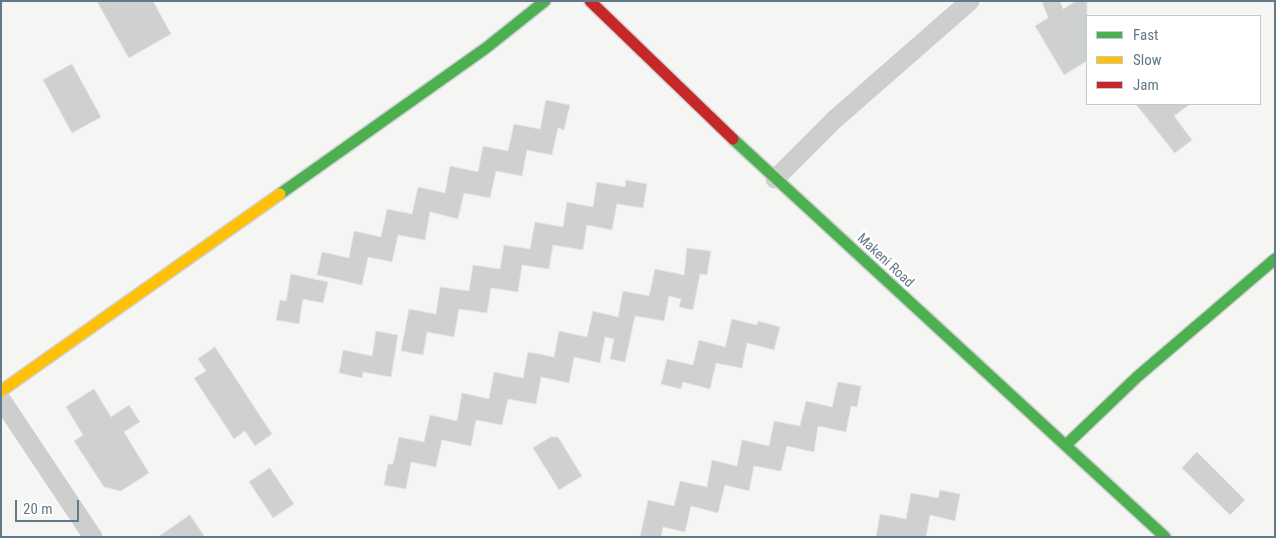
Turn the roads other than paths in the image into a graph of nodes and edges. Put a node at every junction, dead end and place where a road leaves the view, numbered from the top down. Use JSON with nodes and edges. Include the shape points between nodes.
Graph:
{"nodes":[{"id":1,"x":545,"y":1,"type":"edge"},
{"id":2,"x":590,"y":1,"type":"edge"},
{"id":3,"x":970,"y":1,"type":"edge"},
{"id":4,"x":775,"y":179,"type":"junction"},
{"id":5,"x":1275,"y":259,"type":"edge"},
{"id":6,"x":1,"y":391,"type":"edge"},
{"id":7,"x":1,"y":399,"type":"edge"},
{"id":8,"x":1066,"y":445,"type":"junction"},
{"id":9,"x":93,"y":537,"type":"edge"},
{"id":10,"x":1165,"y":537,"type":"edge"}],
"edges":[{"from":1,"to":6,"type":"street","via":[[478,54]]},
{"from":2,"to":4,"type":"street","name":"Makeni Road"},
{"from":3,"to":4,"type":"street","via":[[834,120]]},
{"from":4,"to":8,"type":"street","name":"Makeni Road"},
{"from":5,"to":8,"type":"street","via":[[1137,377]]},
{"from":7,"to":9,"type":"street"},
{"from":8,"to":10,"type":"street","name":"Makeni Road"}]}
